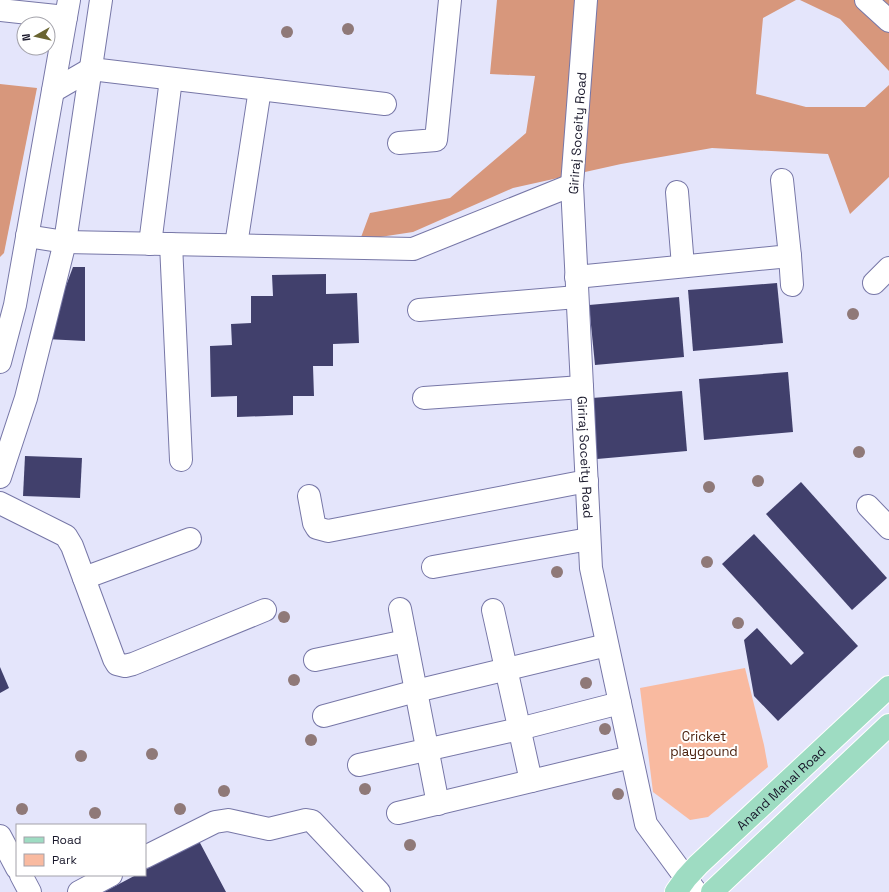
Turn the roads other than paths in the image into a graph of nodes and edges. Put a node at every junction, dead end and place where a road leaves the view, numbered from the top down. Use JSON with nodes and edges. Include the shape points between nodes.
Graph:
{"nodes":[{"id":1,"x":101,"y":0,"type":"edge"},
{"id":2,"x":450,"y":0,"type":"edge"},
{"id":3,"x":586,"y":0,"type":"edge"},
{"id":4,"x":866,"y":0,"type":"edge"},
{"id":5,"x":67,"y":9,"type":"edge"},
{"id":6,"x":0,"y":10,"type":"edge"},
{"id":7,"x":889,"y":21,"type":"edge"},
{"id":8,"x":91,"y":69,"type":"junction"},
{"id":9,"x":171,"y":79,"type":"junction"},
{"id":10,"x":260,"y":89,"type":"junction"},
{"id":11,"x":53,"y":91,"type":"junction"},
{"id":12,"x":385,"y":104,"type":"dead end"},
{"id":13,"x":399,"y":143,"type":"dead end"},
{"id":14,"x":782,"y":180,"type":"dead end"},
{"id":15,"x":572,"y":185,"type":"junction"},
{"id":16,"x":678,"y":192,"type":"dead end"},
{"id":17,"x":27,"y":236,"type":"junction"},
{"id":18,"x":65,"y":242,"type":"junction"},
{"id":19,"x":161,"y":244,"type":"junction"},
{"id":20,"x":236,"y":245,"type":"junction"},
{"id":21,"x":790,"y":256,"type":"junction"},
{"id":22,"x":683,"y":266,"type":"junction"},
{"id":23,"x":792,"y":285,"type":"dead end"},
{"id":24,"x":577,"y":287,"type":"junction"},
{"id":25,"x":7,"y":304,"type":"edge"},
{"id":26,"x":48,"y":310,"type":"junction"},
{"id":27,"x":419,"y":310,"type":"dead end"},
{"id":28,"x":0,"y":362,"type":"edge"},
{"id":29,"x":582,"y":387,"type":"junction"},
{"id":30,"x":424,"y":398,"type":"dead end"},
{"id":31,"x":181,"y":460,"type":"dead end"},
{"id":32,"x":0,"y":476,"type":"edge"},
{"id":33,"x":587,"y":481,"type":"junction"},
{"id":34,"x":309,"y":496,"type":"dead end"},
{"id":35,"x":0,"y":503,"type":"edge"},
{"id":36,"x":868,"y":506,"type":"dead end"},
{"id":37,"x":889,"y":528,"type":"edge"},
{"id":38,"x":190,"y":539,"type":"dead end"},
{"id":39,"x":589,"y":539,"type":"junction"},
{"id":40,"x":432,"y":567,"type":"dead end"},
{"id":41,"x":84,"y":578,"type":"junction"},
{"id":42,"x":400,"y":609,"type":"dead end"},
{"id":43,"x":265,"y":610,"type":"dead end"},
{"id":44,"x":493,"y":610,"type":"dead end"},
{"id":45,"x":406,"y":641,"type":"junction"},
{"id":46,"x":607,"y":644,"type":"junction"},
{"id":47,"x":315,"y":660,"type":"dead end"},
{"id":48,"x":506,"y":670,"type":"junction"},
{"id":49,"x":889,"y":687,"type":"edge"},
{"id":50,"x":416,"y":691,"type":"junction"},
{"id":51,"x":620,"y":703,"type":"junction"},
{"id":52,"x":324,"y":716,"type":"dead end"},
{"id":53,"x":889,"y":725,"type":"edge"},
{"id":54,"x":519,"y":729,"type":"junction"},
{"id":55,"x":427,"y":749,"type":"junction"},
{"id":56,"x":631,"y":757,"type":"junction"},
{"id":57,"x":359,"y":764,"type":"dead end"},
{"id":58,"x":531,"y":781,"type":"junction"},
{"id":59,"x":438,"y":804,"type":"junction"},
{"id":60,"x":398,"y":813,"type":"dead end"},
{"id":61,"x":0,"y":836,"type":"edge"},
{"id":62,"x":146,"y":856,"type":"edge"},
{"id":63,"x":16,"y":866,"type":"edge"},
{"id":64,"x":22,"y":876,"type":"edge"},
{"id":65,"x":109,"y":876,"type":"edge"},
{"id":66,"x":686,"y":887,"type":"edge"},
{"id":67,"x":30,"y":892,"type":"edge"},
{"id":68,"x":79,"y":892,"type":"edge"},
{"id":69,"x":379,"y":892,"type":"edge"},
{"id":70,"x":712,"y":892,"type":"edge"}],
"edges":[{"from":1,"to":8,"type":"street"},
{"from":2,"to":13,"type":"street","via":[[436,140]]},
{"from":3,"to":15,"type":"street","name":"Giriraj Soceity Road"},
{"from":4,"to":7,"type":"street"},
{"from":5,"to":6,"type":"street"},
{"from":5,"to":11,"type":"street"},
{"from":8,"to":9,"type":"street"},
{"from":8,"to":11,"type":"street"},
{"from":8,"to":18,"type":"street"},
{"from":9,"to":10,"type":"street"},
{"from":9,"to":19,"type":"street"},
{"from":10,"to":12,"type":"street"},
{"from":10,"to":20,"type":"street"},
{"from":11,"to":17,"type":"street"},
{"from":14,"to":21,"type":"street"},
{"from":15,"to":20,"type":"street","via":[[413,249]]},
{"from":15,"to":24,"type":"street","name":"Giriraj Soceity Road"},
{"from":16,"to":22,"type":"street"},
{"from":17,"to":18,"type":"street"},
{"from":17,"to":25,"type":"street"},
{"from":18,"to":19,"type":"street"},
{"from":18,"to":26,"type":"street"},
{"from":19,"to":20,"type":"street"},
{"from":19,"to":31,"type":"street"},
{"from":21,"to":22,"type":"street"},
{"from":21,"to":23,"type":"street"},
{"from":22,"to":24,"type":"street"},
{"from":24,"to":27,"type":"street"},
{"from":24,"to":29,"type":"street","name":"Giriraj Soceity Road"},
{"from":25,"to":26,"type":"street"},
{"from":25,"to":28,"type":"street"},
{"from":26,"to":32,"type":"street","via":[[26,398]]},
{"from":29,"to":30,"type":"street"},
{"from":29,"to":33,"type":"street","name":"Giriraj Soceity Road"},
{"from":33,"to":34,"type":"street","via":[[328,530],[321,530],[314,524]]},
{"from":33,"to":39,"type":"street","name":"Giriraj Soceity Road"},
{"from":35,"to":41,"type":"street","via":[[66,536]]},
{"from":36,"to":37,"type":"street"},
{"from":38,"to":41,"type":"street"},
{"from":39,"to":40,"type":"street"},
{"from":39,"to":46,"type":"street","name":"Giriraj Soceity Road","via":[[591,568]]},
{"from":41,"to":43,"type":"street","via":[[114,659],[117,664],[125,666]]},
{"from":42,"to":45,"type":"street"},
{"from":44,"to":48,"type":"street"},
{"from":45,"to":47,"type":"street"},
{"from":45,"to":50,"type":"street"},
{"from":46,"to":48,"type":"street"},
{"from":46,"to":51,"type":"street","name":"Giriraj Soceity Road"},
{"from":48,"to":50,"type":"street"},
{"from":48,"to":54,"type":"street"},
{"from":49,"to":66,"type":"main road","name":"Anand Mahal Road"},
{"from":50,"to":52,"type":"street"},
{"from":50,"to":55,"type":"street"},
{"from":51,"to":54,"type":"street"},
{"from":51,"to":56,"type":"street","name":"Giriraj Soceity Road"},
{"from":53,"to":70,"type":"main road"},
{"from":54,"to":55,"type":"street"},
{"from":54,"to":58,"type":"street"},
{"from":55,"to":57,"type":"street"},
{"from":55,"to":59,"type":"street"},
{"from":56,"to":58,"type":"street"},
{"from":56,"to":66,"type":"street","name":"Giriraj Soceity Road","via":[[646,824]]},
{"from":58,"to":59,"type":"street"},
{"from":59,"to":60,"type":"street"},
{"from":61,"to":63,"type":"street"},
{"from":62,"to":69,"type":"street","via":[[215,822],[228,820],[269,829],[306,820],[312,821]]},
{"from":64,"to":67,"type":"street"},
{"from":65,"to":68,"type":"street"}]}
